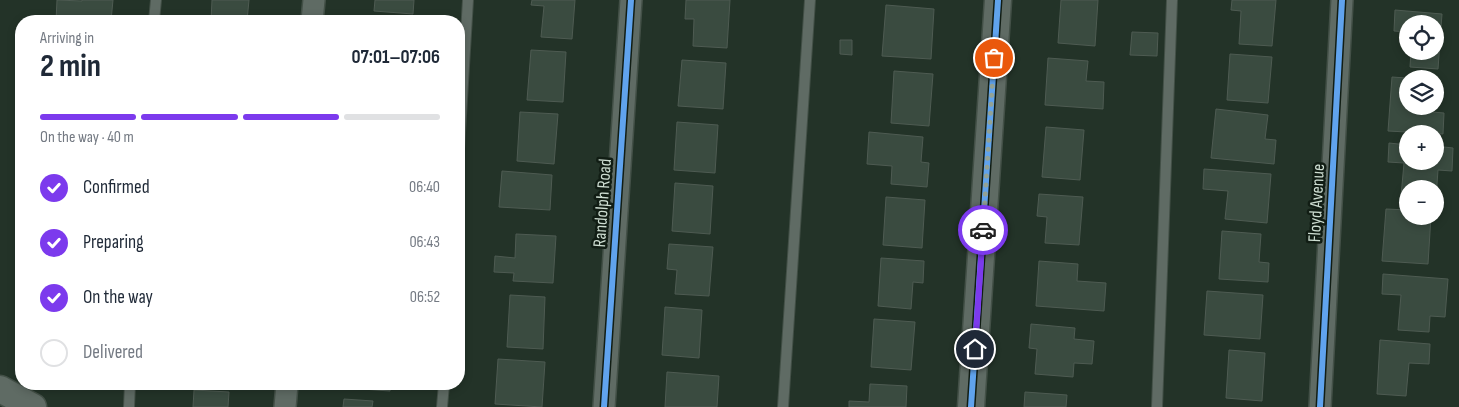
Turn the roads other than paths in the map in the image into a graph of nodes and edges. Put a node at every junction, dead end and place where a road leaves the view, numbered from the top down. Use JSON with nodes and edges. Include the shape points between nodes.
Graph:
{"nodes":[{"id":1,"x":156,"y":0,"type":"edge"},
{"id":2,"x":314,"y":0,"type":"edge"},
{"id":3,"x":468,"y":0,"type":"edge"},
{"id":4,"x":630,"y":0,"type":"edge"},
{"id":5,"x":810,"y":0,"type":"edge"},
{"id":6,"x":998,"y":0,"type":"edge"},
{"id":7,"x":1172,"y":0,"type":"edge"},
{"id":8,"x":1342,"y":0,"type":"edge"},
{"id":9,"x":155,"y":15,"type":"edge"},
{"id":10,"x":313,"y":15,"type":"edge"},
{"id":11,"x":465,"y":50,"type":"edge"},
{"id":12,"x":0,"y":389,"type":"edge"},
{"id":13,"x":130,"y":390,"type":"edge"},
{"id":14,"x":286,"y":390,"type":"edge"},
{"id":15,"x":443,"y":390,"type":"edge"},
{"id":16,"x":33,"y":407,"type":"edge"},
{"id":17,"x":129,"y":407,"type":"edge"},
{"id":18,"x":285,"y":407,"type":"edge"},
{"id":19,"x":442,"y":407,"type":"edge"},
{"id":20,"x":604,"y":407,"type":"edge"},
{"id":21,"x":783,"y":407,"type":"edge"},
{"id":22,"x":971,"y":407,"type":"edge"},
{"id":23,"x":1157,"y":407,"type":"edge"},
{"id":24,"x":1320,"y":407,"type":"edge"}],
"edges":[{"from":1,"to":9,"type":"lane"},
{"from":2,"to":10,"type":"street"},
{"from":3,"to":11,"type":"lane"},
{"from":4,"to":20,"type":"street","name":"Randolph Road"},
{"from":5,"to":21,"type":"lane"},
{"from":6,"to":22,"type":"street"},
{"from":7,"to":23,"type":"lane"},
{"from":8,"to":24,"type":"street","name":"Floyd Avenue"},
{"from":12,"to":16,"type":"street"},
{"from":13,"to":17,"type":"lane"},
{"from":14,"to":18,"type":"street"},
{"from":15,"to":19,"type":"lane"}]}
